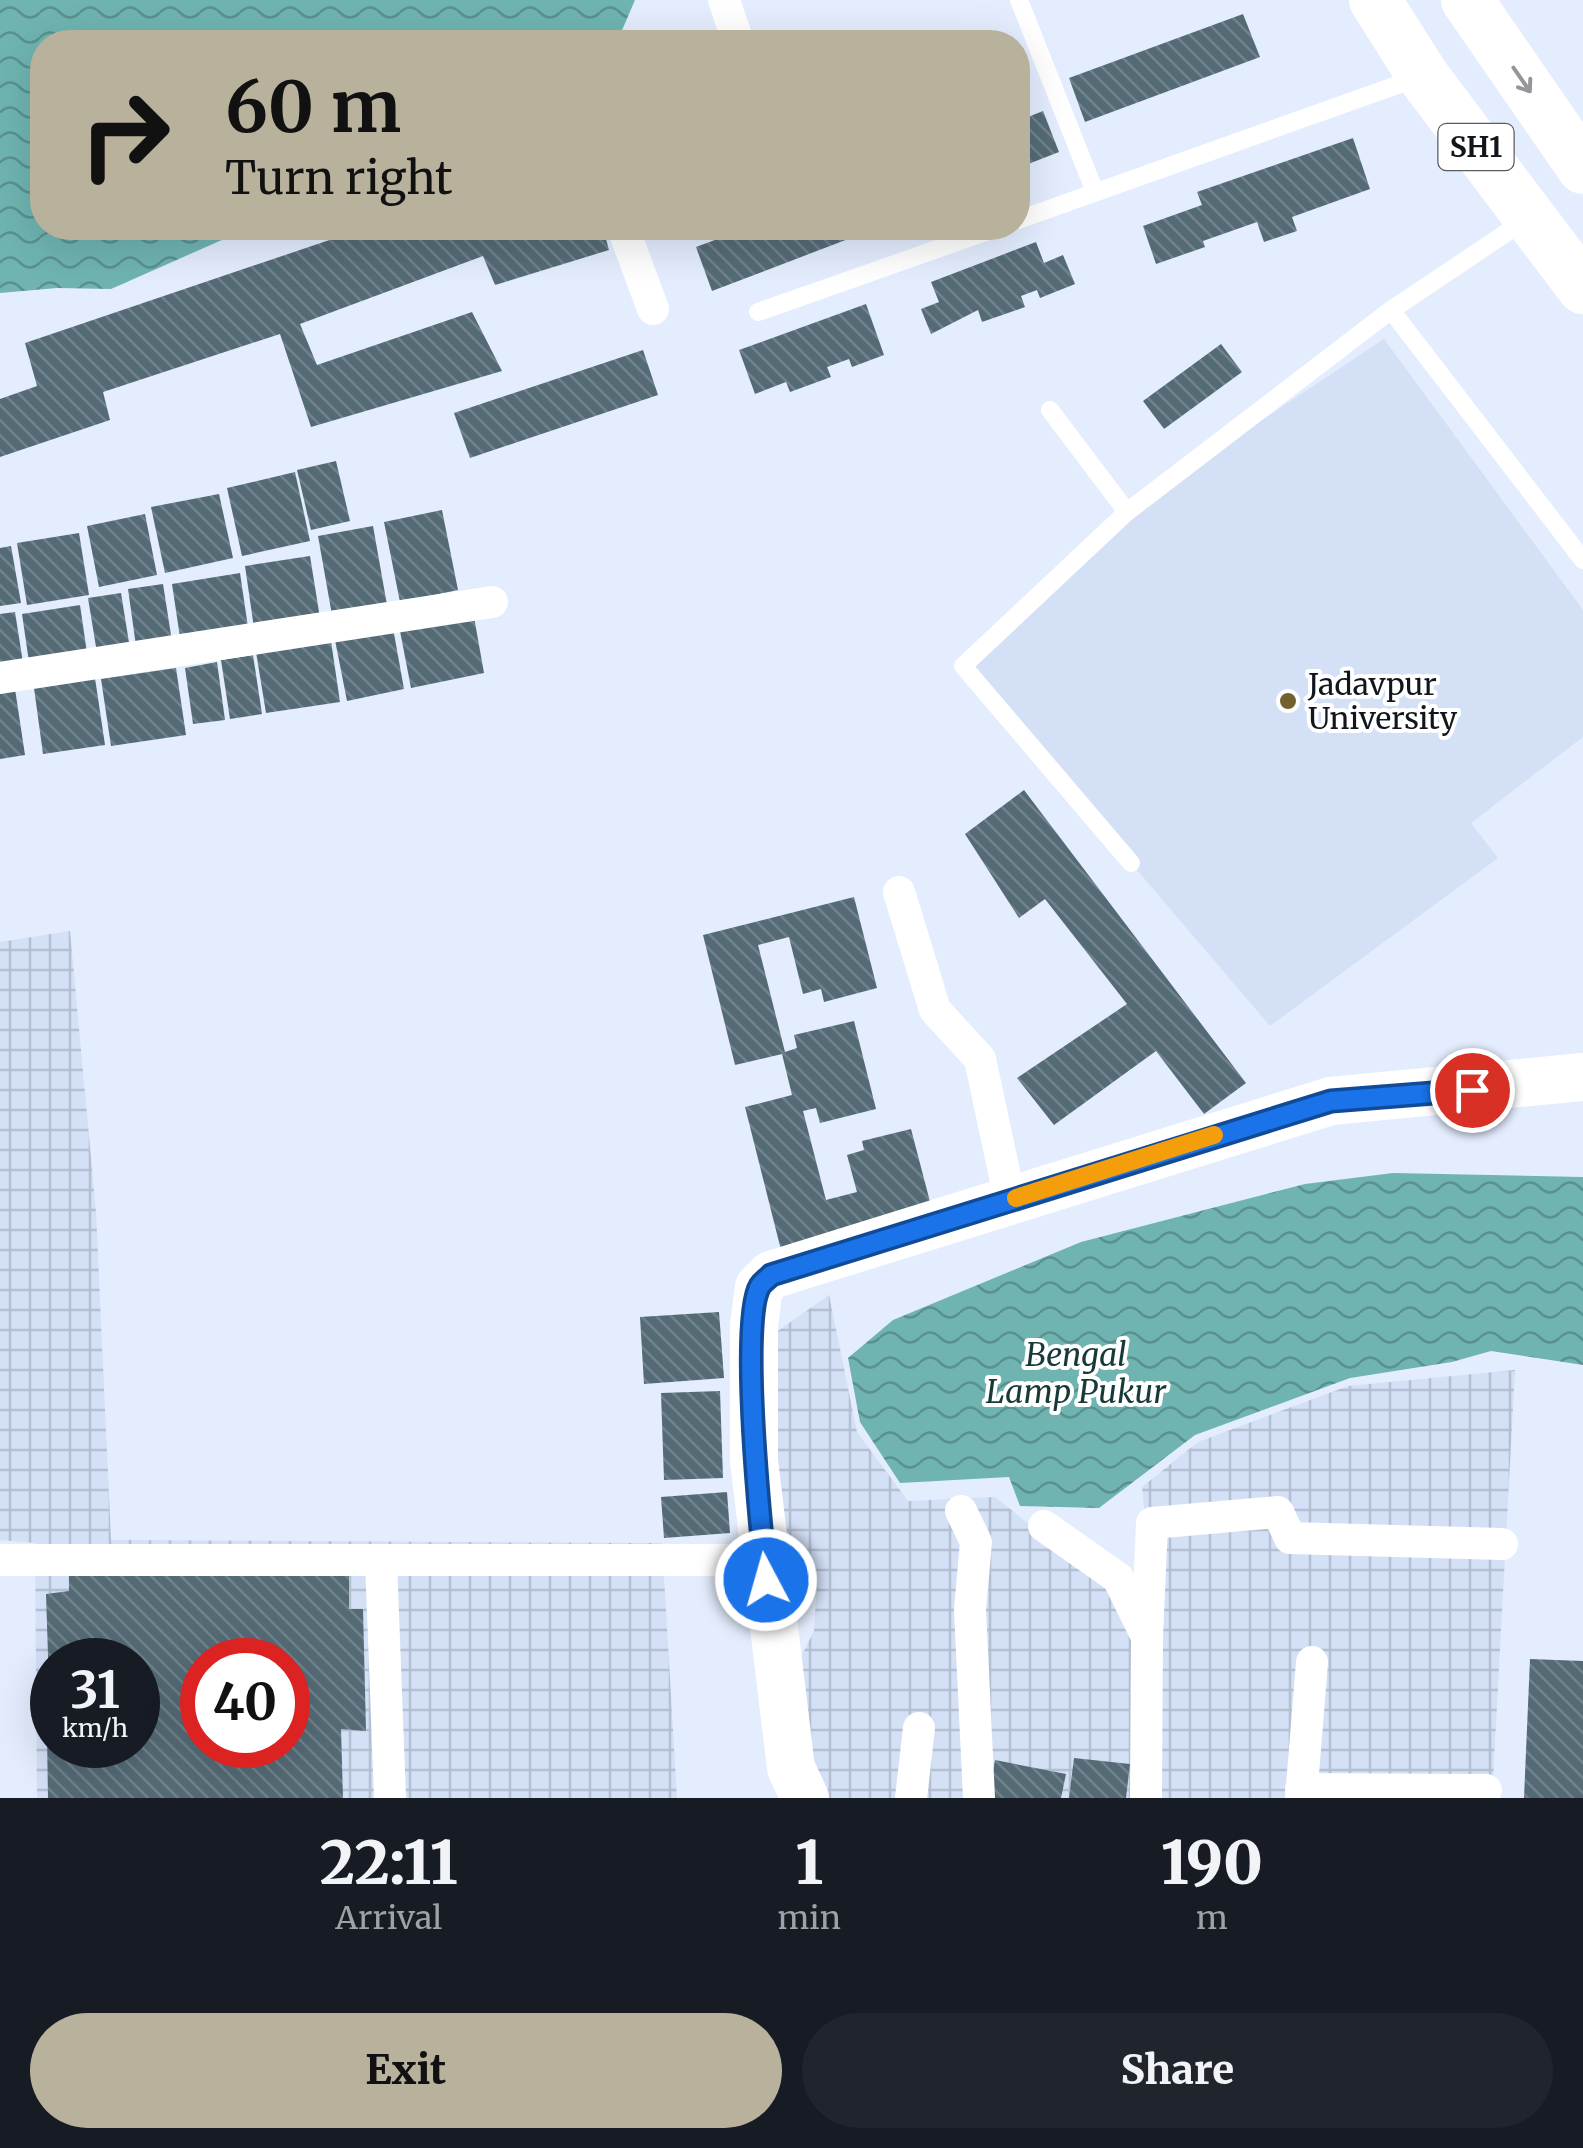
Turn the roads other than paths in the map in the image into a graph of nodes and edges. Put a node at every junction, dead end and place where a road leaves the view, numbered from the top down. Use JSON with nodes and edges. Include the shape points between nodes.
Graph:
{"nodes":[{"id":1,"x":724,"y":0,"type":"edge"},
{"id":2,"x":1019,"y":0,"type":"edge"},
{"id":3,"x":1375,"y":0,"type":"edge"},
{"id":4,"x":1467,"y":0,"type":"edge"},
{"id":5,"x":734,"y":30,"type":"edge"},
{"id":6,"x":1423,"y":76,"type":"junction"},
{"id":7,"x":1583,"y":168,"type":"edge"},
{"id":8,"x":1095,"y":192,"type":"junction"},
{"id":9,"x":1030,"y":216,"type":"edge"},
{"id":10,"x":1529,"y":218,"type":"junction"},
{"id":11,"x":627,"y":240,"type":"edge"},
{"id":12,"x":963,"y":240,"type":"edge"},
{"id":13,"x":1583,"y":288,"type":"edge"},
{"id":14,"x":653,"y":309,"type":"dead end"},
{"id":15,"x":1391,"y":310,"type":"junction"},
{"id":16,"x":758,"y":312,"type":"dead end"},
{"id":17,"x":1050,"y":410,"type":"dead end"},
{"id":18,"x":1127,"y":512,"type":"junction"},
{"id":19,"x":1583,"y":560,"type":"edge"},
{"id":20,"x":492,"y":602,"type":"dead end"},
{"id":21,"x":0,"y":678,"type":"edge"},
{"id":22,"x":1131,"y":863,"type":"dead end"},
{"id":23,"x":898,"y":892,"type":"dead end"},
{"id":24,"x":1583,"y":1077,"type":"edge"},
{"id":25,"x":1010,"y":1200,"type":"junction"},
{"id":26,"x":961,"y":1512,"type":"dead end"},
{"id":27,"x":1044,"y":1526,"type":"dead end"},
{"id":28,"x":1502,"y":1544,"type":"dead end"},
{"id":29,"x":0,"y":1560,"type":"edge"},
{"id":30,"x":381,"y":1560,"type":"junction"},
{"id":31,"x":764,"y":1560,"type":"junction"},
{"id":32,"x":1147,"y":1637,"type":"junction"},
{"id":33,"x":1312,"y":1662,"type":"dead end"},
{"id":34,"x":920,"y":1728,"type":"dead end"},
{"id":35,"x":1486,"y":1790,"type":"dead end"},
{"id":36,"x":1301,"y":1794,"type":"edge"},
{"id":37,"x":390,"y":1798,"type":"edge"},
{"id":38,"x":804,"y":1798,"type":"edge"},
{"id":39,"x":911,"y":1798,"type":"edge"},
{"id":40,"x":978,"y":1798,"type":"edge"},
{"id":41,"x":1146,"y":1798,"type":"edge"}],
"edges":[{"from":1,"to":5,"type":"street"},
{"from":2,"to":8,"type":"lane"},
{"from":3,"to":6,"type":"main road","number":"SH1"},
{"from":4,"to":7,"type":"main road","number":"SH1","one_way":true},
{"from":6,"to":8,"type":"lane"},
{"from":6,"to":10,"type":"main road","number":"SH1"},
{"from":8,"to":9,"type":"lane"},
{"from":10,"to":13,"type":"main road","number":"SH1"},
{"from":10,"to":15,"type":"lane"},
{"from":11,"to":14,"type":"street"},
{"from":12,"to":16,"type":"lane"},
{"from":15,"to":18,"type":"lane"},
{"from":15,"to":19,"type":"lane"},
{"from":17,"to":18,"type":"lane"},
{"from":18,"to":22,"type":"lane","via":[[963,666]]},
{"from":20,"to":21,"type":"street"},
{"from":23,"to":25,"type":"street","via":[[935,1010],[980,1059]]},
{"from":24,"to":25,"type":"street","via":[[1331,1101]]},
{"from":25,"to":31,"type":"street","via":[[784,1268],[759,1287],[754,1461]]},
{"from":26,"to":40,"type":"street","via":[[976,1542],[970,1610]]},
{"from":27,"to":32,"type":"street","via":[[1118,1578]]},
{"from":28,"to":32,"type":"street","via":[[1290,1538],[1278,1512],[1152,1523]]},
{"from":29,"to":30,"type":"street"},
{"from":30,"to":31,"type":"street"},
{"from":30,"to":37,"type":"street"},
{"from":31,"to":38,"type":"street","via":[[791,1768]]},
{"from":32,"to":41,"type":"street"},
{"from":33,"to":36,"type":"street"},
{"from":34,"to":39,"type":"street"},
{"from":35,"to":36,"type":"street"}]}
